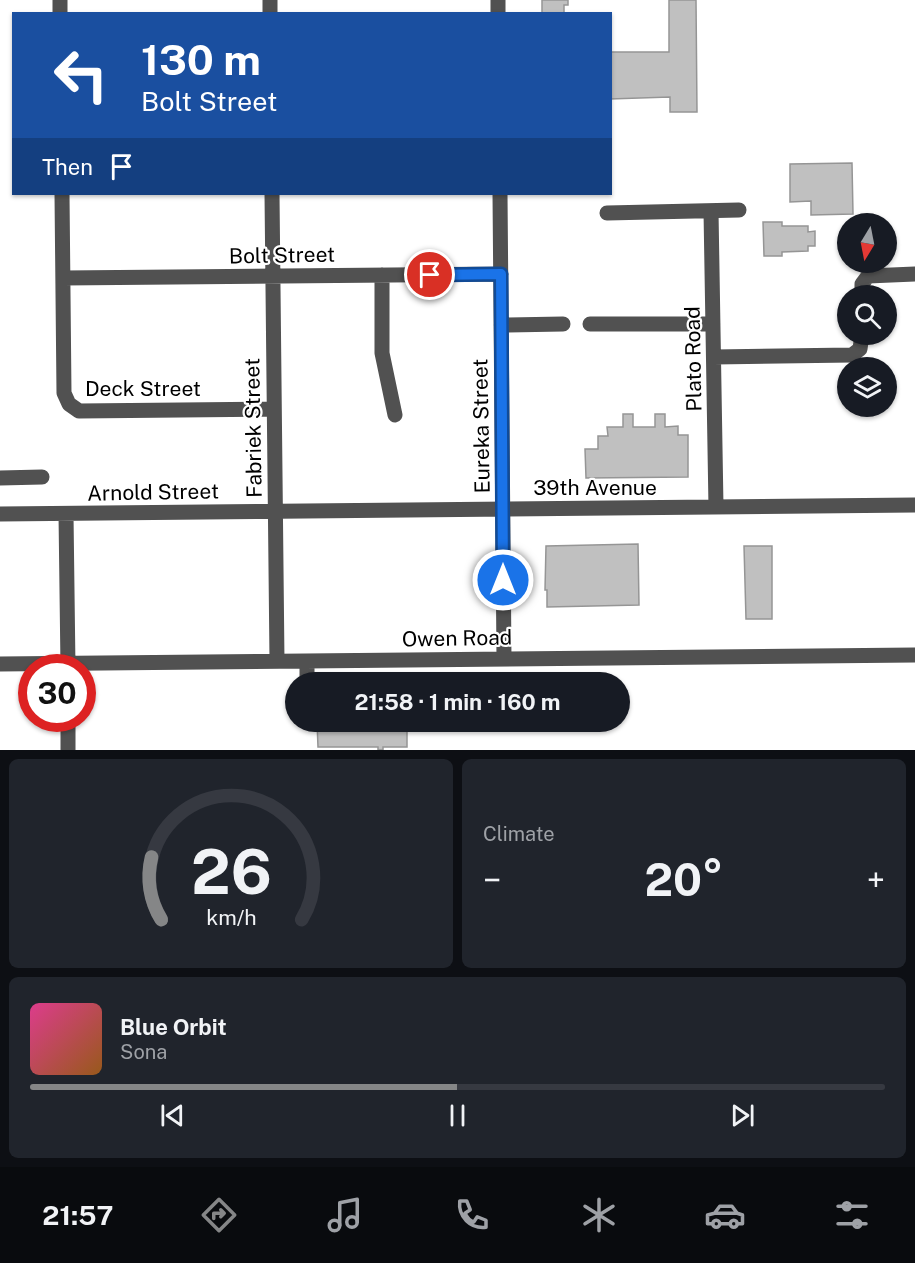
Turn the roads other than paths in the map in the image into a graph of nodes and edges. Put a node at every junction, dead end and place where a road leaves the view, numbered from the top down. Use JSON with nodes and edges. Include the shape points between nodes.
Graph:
{"nodes":[{"id":1,"x":62,"y":195,"type":"edge"},
{"id":2,"x":272,"y":195,"type":"edge"},
{"id":3,"x":500,"y":195,"type":"edge"},
{"id":4,"x":739,"y":210,"type":"dead end"},
{"id":5,"x":711,"y":211,"type":"junction"},
{"id":6,"x":607,"y":213,"type":"dead end"},
{"id":7,"x":501,"y":274,"type":"junction"},
{"id":8,"x":915,"y":274,"type":"edge"},
{"id":9,"x":382,"y":275,"type":"junction"},
{"id":10,"x":273,"y":276,"type":"junction"},
{"id":11,"x":63,"y":278,"type":"junction"},
{"id":12,"x":862,"y":285,"type":"edge"},
{"id":13,"x":563,"y":324,"type":"dead end"},
{"id":14,"x":590,"y":324,"type":"dead end"},
{"id":15,"x":713,"y":324,"type":"junction"},
{"id":16,"x":501,"y":325,"type":"junction"},
{"id":17,"x":861,"y":345,"type":"edge"},
{"id":18,"x":714,"y":357,"type":"junction"},
{"id":19,"x":274,"y":409,"type":"junction"},
{"id":20,"x":394,"y":415,"type":"dead end"},
{"id":21,"x":42,"y":477,"type":"dead end"},
{"id":22,"x":0,"y":478,"type":"edge"},
{"id":23,"x":915,"y":505,"type":"edge"},
{"id":24,"x":716,"y":507,"type":"junction"},
{"id":25,"x":503,"y":508,"type":"junction"},
{"id":26,"x":275,"y":513,"type":"junction"},
{"id":27,"x":0,"y":514,"type":"edge"},
{"id":28,"x":66,"y":514,"type":"junction"},
{"id":29,"x":68,"y":654,"type":"edge"},
{"id":30,"x":915,"y":655,"type":"edge"},
{"id":31,"x":504,"y":658,"type":"junction"},
{"id":32,"x":307,"y":661,"type":"junction"},
{"id":33,"x":277,"y":662,"type":"junction"},
{"id":34,"x":0,"y":664,"type":"edge"},
{"id":35,"x":18,"y":664,"type":"edge"},
{"id":36,"x":96,"y":665,"type":"edge"},
{"id":37,"x":307,"y":672,"type":"edge"},
{"id":38,"x":68,"y":732,"type":"edge"},
{"id":39,"x":69,"y":750,"type":"edge"}],
"edges":[{"from":1,"to":11,"type":"street"},
{"from":2,"to":10,"type":"street","name":"Fabriek Street"},
{"from":3,"to":7,"type":"street","name":"Eureka Street"},
{"from":4,"to":5,"type":"street"},
{"from":5,"to":6,"type":"street"},
{"from":5,"to":15,"type":"street","name":"Plato Road"},
{"from":7,"to":9,"type":"street","name":"Bolt Street"},
{"from":7,"to":16,"type":"street","name":"Eureka Street"},
{"from":8,"to":12,"type":"street","via":[[868,276]]},
{"from":9,"to":10,"type":"street","name":"Bolt Street"},
{"from":9,"to":20,"type":"street","via":[[382,353]]},
{"from":10,"to":11,"type":"street","name":"Bolt Street"},
{"from":10,"to":19,"type":"street","name":"Fabriek Street"},
{"from":11,"to":19,"type":"street","name":"Deck Street","via":[[64,393],[72,408]]},
{"from":13,"to":16,"type":"street"},
{"from":14,"to":15,"type":"street"},
{"from":15,"to":18,"type":"street","name":"Plato Road"},
{"from":16,"to":25,"type":"street","name":"Eureka Street"},
{"from":17,"to":18,"type":"street","via":[[852,355]]},
{"from":18,"to":24,"type":"street","name":"Plato Road"},
{"from":19,"to":26,"type":"street","name":"Fabriek Street"},
{"from":21,"to":22,"type":"street"},
{"from":23,"to":24,"type":"street","name":"39th Avenue"},
{"from":24,"to":25,"type":"street","name":"39th Avenue"},
{"from":25,"to":26,"type":"street","name":"39th Avenue"},
{"from":25,"to":31,"type":"street","name":"Eureka Street"},
{"from":26,"to":28,"type":"street","name":"Arnold Street"},
{"from":26,"to":33,"type":"street","name":"Fabriek Street"},
{"from":27,"to":28,"type":"street","name":"Arnold Street"},
{"from":28,"to":29,"type":"street","name":"Arnold Street"},
{"from":30,"to":31,"type":"street","name":"Owen Road"},
{"from":31,"to":32,"type":"street","name":"Owen Road"},
{"from":32,"to":33,"type":"street","name":"Owen Road"},
{"from":32,"to":37,"type":"street"},
{"from":33,"to":36,"type":"street","name":"Owen Road"},
{"from":34,"to":35,"type":"street","name":"Owen Road"},
{"from":38,"to":39,"type":"street"}]}
